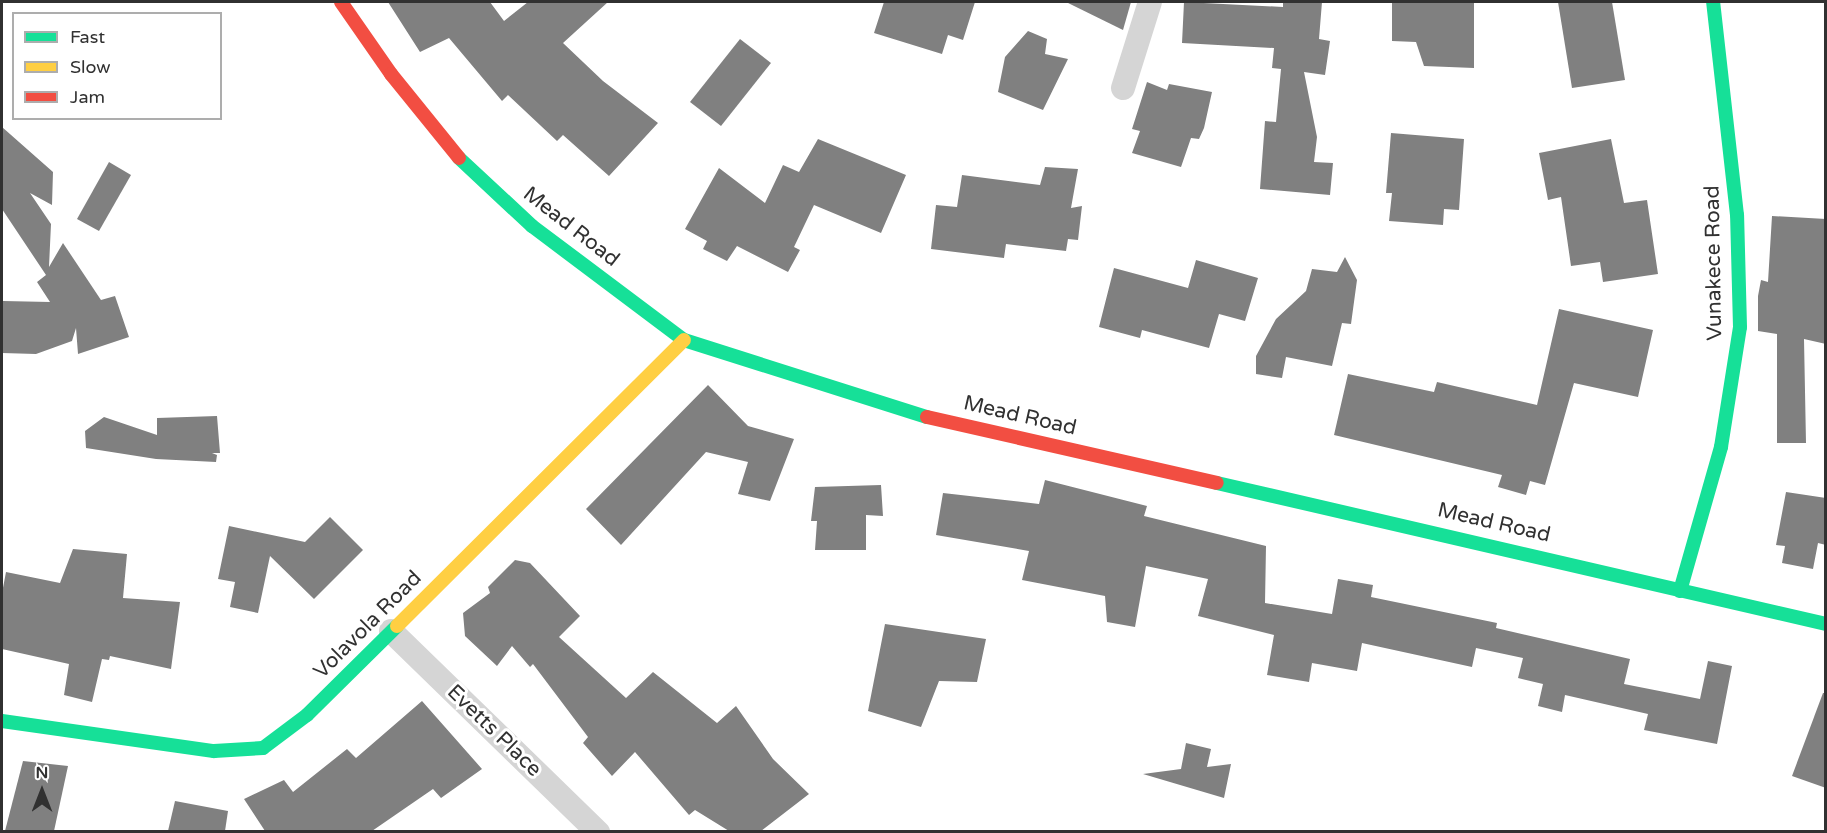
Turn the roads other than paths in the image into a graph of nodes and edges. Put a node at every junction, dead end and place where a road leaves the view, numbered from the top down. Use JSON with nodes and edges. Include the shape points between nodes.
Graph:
{"nodes":[{"id":1,"x":341,"y":2,"type":"edge"},
{"id":2,"x":1150,"y":2,"type":"edge"},
{"id":3,"x":1713,"y":2,"type":"edge"},
{"id":4,"x":1123,"y":88,"type":"dead end"},
{"id":5,"x":684,"y":340,"type":"junction"},
{"id":6,"x":1680,"y":591,"type":"junction"},
{"id":7,"x":1826,"y":624,"type":"edge"},
{"id":8,"x":391,"y":632,"type":"junction"},
{"id":9,"x":2,"y":721,"type":"edge"},
{"id":10,"x":598,"y":831,"type":"edge"}],
"edges":[{"from":1,"to":5,"type":"main road","name":"Mead Road","via":[[391,74],[468,170],[532,226]]},
{"from":2,"to":4,"type":"street"},
{"from":3,"to":6,"type":"main road","name":"Vunakece Road","via":[[1737,215],[1740,327],[1721,447]]},
{"from":5,"to":6,"type":"main road","name":"Mead Road","via":[[914,414],[1646,579]]},
{"from":5,"to":8,"type":"main road","name":"Volavola Road"},
{"from":6,"to":7,"type":"main road","name":"Mead Road"},
{"from":8,"to":9,"type":"main road","name":"Volavola Road","via":[[307,715],[262,747],[214,752]]},
{"from":8,"to":10,"type":"street","name":"Evetts Place"}]}
